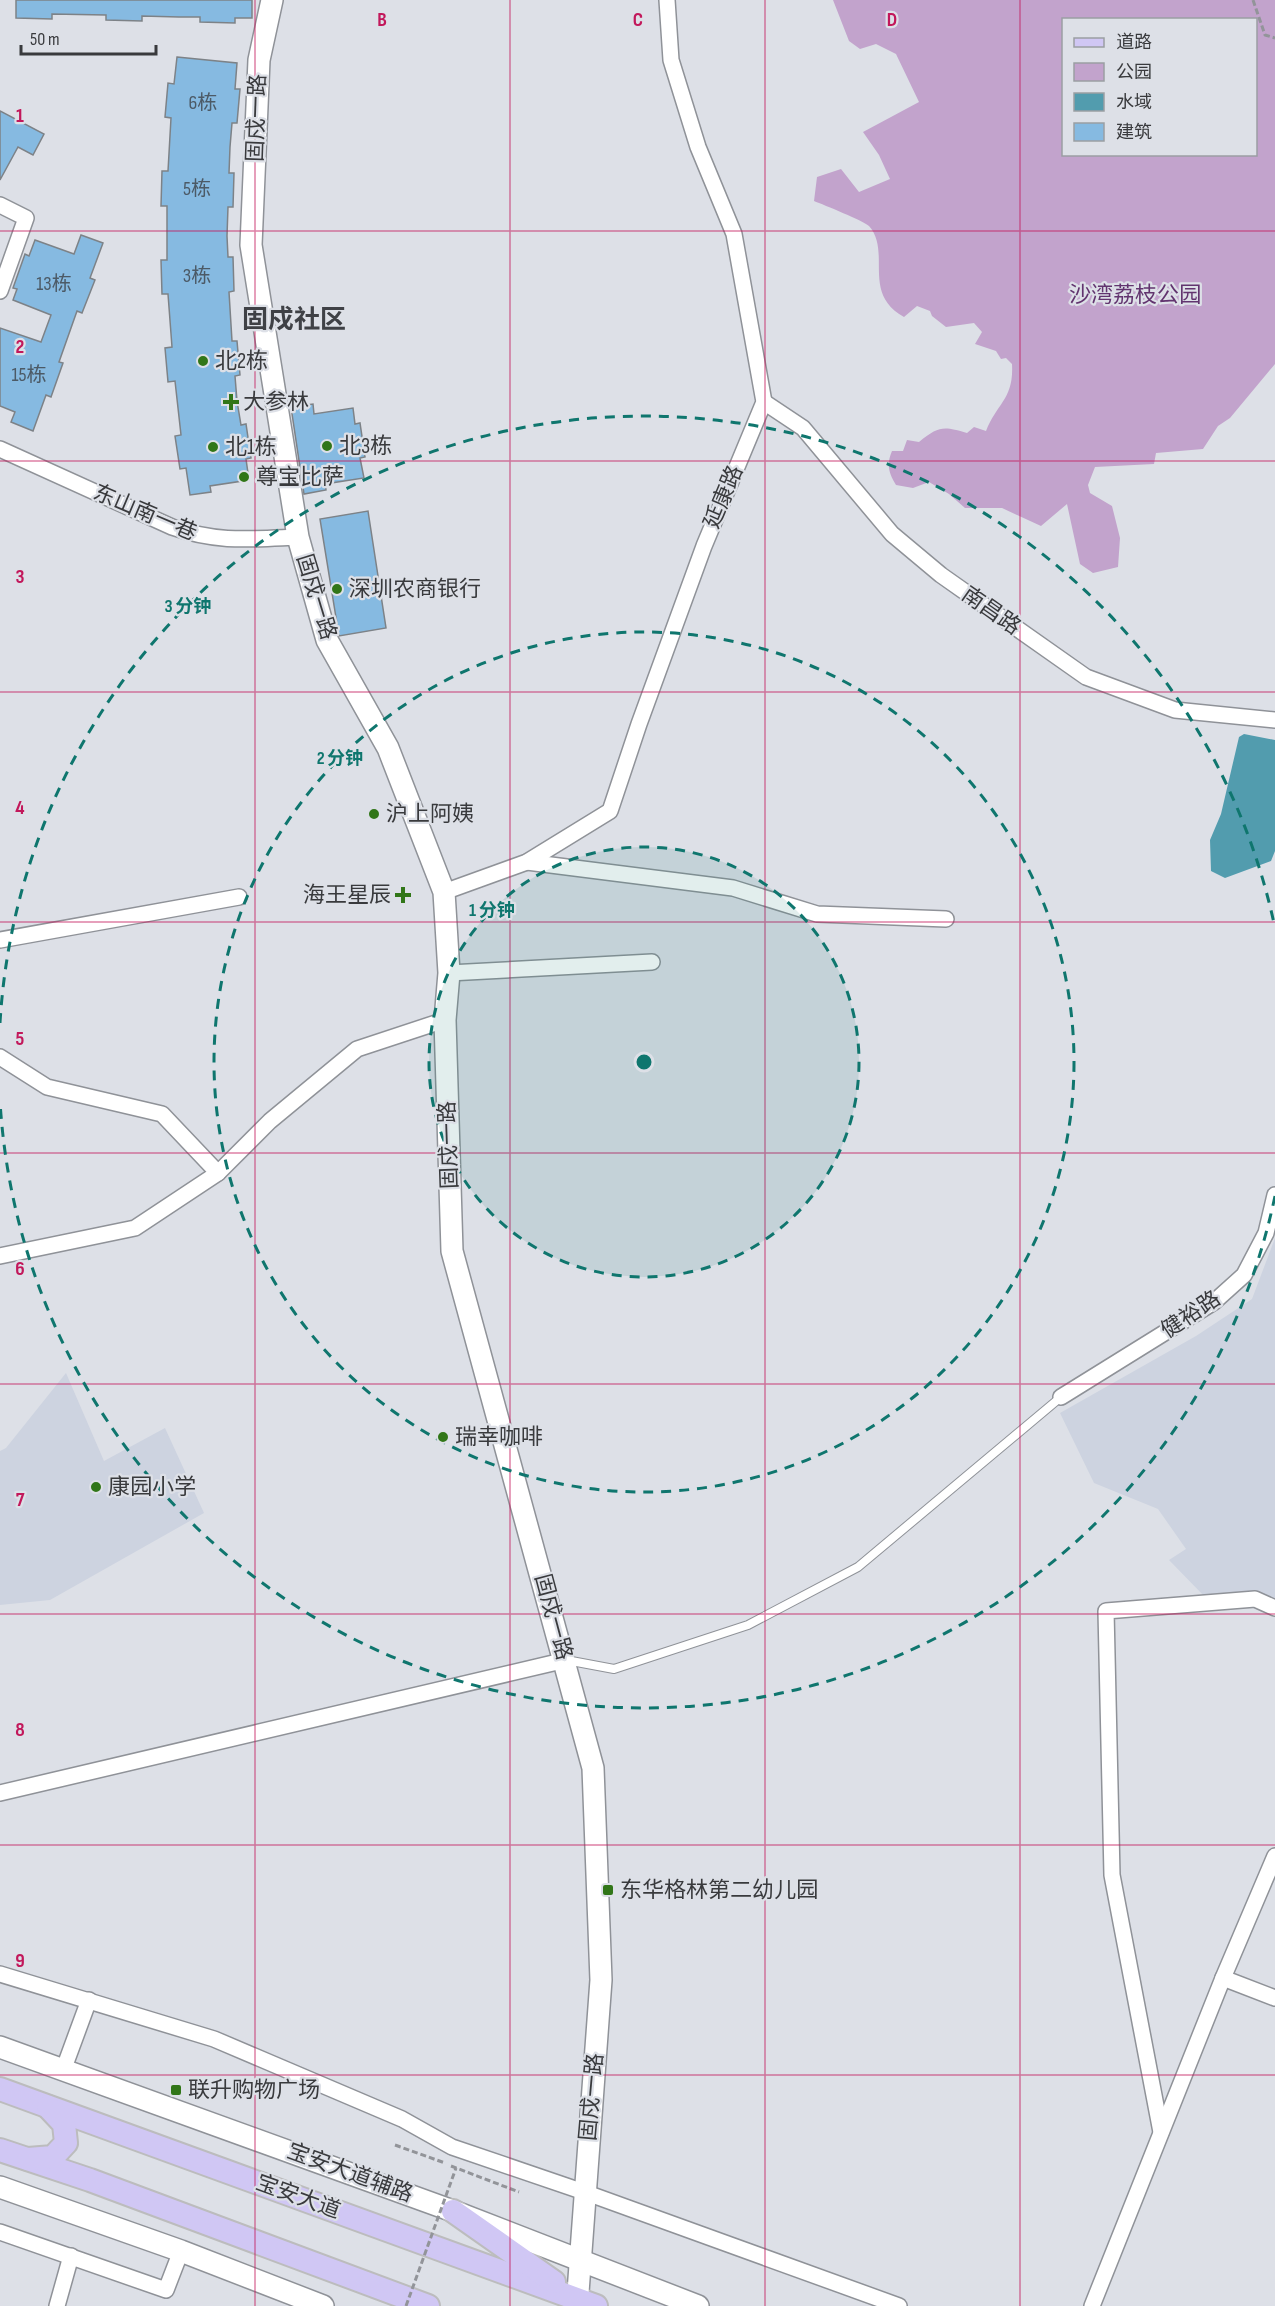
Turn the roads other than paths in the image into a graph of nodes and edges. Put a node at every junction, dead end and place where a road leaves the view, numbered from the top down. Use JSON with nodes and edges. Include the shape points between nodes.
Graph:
{"nodes":[{"id":1,"x":272,"y":0,"type":"edge"},
{"id":2,"x":667,"y":0,"type":"edge"},
{"id":3,"x":0,"y":205,"type":"edge"},
{"id":4,"x":0,"y":291,"type":"edge"},
{"id":5,"x":764,"y":402,"type":"junction"},
{"id":6,"x":0,"y":449,"type":"edge"},
{"id":7,"x":298,"y":537,"type":"junction"},
{"id":8,"x":1275,"y":720,"type":"edge"},
{"id":9,"x":527,"y":862,"type":"junction"},
{"id":10,"x":444,"y":892,"type":"junction"},
{"id":11,"x":239,"y":897,"type":"dead end"},
{"id":12,"x":946,"y":919,"type":"dead end"},
{"id":13,"x":0,"y":940,"type":"edge"},
{"id":14,"x":652,"y":962,"type":"dead end"},
{"id":15,"x":449,"y":972,"type":"junction"},
{"id":16,"x":445,"y":1020,"type":"junction"},
{"id":17,"x":0,"y":1058,"type":"edge"},
{"id":18,"x":218,"y":1173,"type":"junction"},
{"id":19,"x":1275,"y":1195,"type":"edge"},
{"id":20,"x":0,"y":1256,"type":"edge"},
{"id":21,"x":1061,"y":1397,"type":"joint"},
{"id":22,"x":1275,"y":1608,"type":"edge"},
{"id":23,"x":566,"y":1660,"type":"junction"},
{"id":24,"x":0,"y":1793,"type":"edge"},
{"id":25,"x":1275,"y":1856,"type":"edge"},
{"id":26,"x":0,"y":1974,"type":"edge"},
{"id":27,"x":1223,"y":1978,"type":"junction"},
{"id":28,"x":1275,"y":1998,"type":"edge"},
{"id":29,"x":88,"y":2000,"type":"junction"},
{"id":30,"x":0,"y":2046,"type":"edge"},
{"id":31,"x":64,"y":2068,"type":"junction"},
{"id":32,"x":0,"y":2090,"type":"edge"},
{"id":33,"x":47,"y":2106,"type":"junction"},
{"id":34,"x":1161,"y":2132,"type":"junction"},
{"id":35,"x":0,"y":2150,"type":"edge"},
{"id":36,"x":27,"y":2159,"type":"junction"},
{"id":37,"x":0,"y":2187,"type":"edge"},
{"id":38,"x":584,"y":2192,"type":"junction"},
{"id":39,"x":453,"y":2211,"type":"junction"},
{"id":40,"x":0,"y":2232,"type":"edge"},
{"id":41,"x":181,"y":2251,"type":"junction"},
{"id":42,"x":71,"y":2256,"type":"junction"},
{"id":43,"x":579,"y":2260,"type":"junction"},
{"id":44,"x":583,"y":2304,"type":"edge"},
{"id":45,"x":57,"y":2306,"type":"edge"},
{"id":46,"x":323,"y":2306,"type":"edge"},
{"id":47,"x":428,"y":2306,"type":"edge"},
{"id":48,"x":698,"y":2306,"type":"edge"},
{"id":49,"x":899,"y":2306,"type":"edge"},
{"id":50,"x":1092,"y":2306,"type":"edge"}],
"edges":[{"from":1,"to":7,"type":"street","name":"固戍一路","via":[[259,60],[251,245]]},
{"from":2,"to":5,"type":"street","via":[[671,60],[698,147],[734,234]]},
{"from":3,"to":4,"type":"street","via":[[26,218]]},
{"from":5,"to":8,"type":"street","name":"南昌路","via":[[802,428],[892,534],[941,575],[1086,677],[1175,710]]},
{"from":5,"to":9,"type":"street","name":"延康路","via":[[704,546],[610,811]]},
{"from":6,"to":7,"type":"street","name":"东山南一巷","via":[[200,537]]},
{"from":7,"to":10,"type":"street","name":"固戍一路","via":[[327,640],[388,748]]},
{"from":9,"to":10,"type":"street","name":"延康路"},
{"from":9,"to":12,"type":"street","via":[[733,888],[817,914]]},
{"from":10,"to":15,"type":"street","name":"固戍一路"},
{"from":11,"to":13,"type":"street"},
{"from":14,"to":15,"type":"street"},
{"from":15,"to":16,"type":"street","name":"固戍一路"},
{"from":16,"to":18,"type":"street","via":[[357,1049],[270,1121]]},
{"from":16,"to":23,"type":"street","name":"固戍一路","via":[[452,1251]]},
{"from":17,"to":18,"type":"street","via":[[47,1087],[162,1114]]},
{"from":18,"to":20,"type":"street","via":[[135,1228]]},
{"from":19,"to":21,"type":"street","name":"健裕路","via":[[1266,1233],[1244,1275],[1214,1302]]},
{"from":21,"to":23,"type":"lane","via":[[858,1567],[748,1626],[614,1669]]},
{"from":22,"to":34,"type":"street","via":[[1255,1599],[1106,1611],[1112,1875]]},
{"from":23,"to":24,"type":"street"},
{"from":23,"to":38,"type":"street","name":"固戍一路","via":[[593,1767],[601,1980]]},
{"from":25,"to":27,"type":"street"},
{"from":26,"to":29,"type":"street"},
{"from":27,"to":28,"type":"street"},
{"from":27,"to":34,"type":"street"},
{"from":29,"to":31,"type":"street"},
{"from":29,"to":38,"type":"street","via":[[214,2039],[402,2119],[452,2147]]},
{"from":30,"to":31,"type":"street","name":"宝安大道辅路"},
{"from":31,"to":39,"type":"street","name":"宝安大道辅路"},
{"from":32,"to":33,"type":"main road","name":"宝安大道"},
{"from":33,"to":36,"type":"main road","via":[[64,2124],[66,2143],[53,2157]]},
{"from":33,"to":44,"type":"main road","name":"宝安大道"},
{"from":34,"to":50,"type":"street"},
{"from":35,"to":36,"type":"main road"},
{"from":36,"to":47,"type":"main road"},
{"from":37,"to":41,"type":"street"},
{"from":38,"to":43,"type":"street","name":"固戍一路"},
{"from":38,"to":49,"type":"street"},
{"from":39,"to":43,"type":"street","name":"宝安大道辅路"},
{"from":39,"to":44,"type":"main road"},
{"from":40,"to":42,"type":"street"},
{"from":41,"to":42,"type":"street","via":[[166,2290]]},
{"from":41,"to":46,"type":"street"},
{"from":42,"to":45,"type":"street"},
{"from":43,"to":44,"type":"street","name":"固戍一路"},
{"from":43,"to":48,"type":"street","name":"宝安大道辅路"}]}
